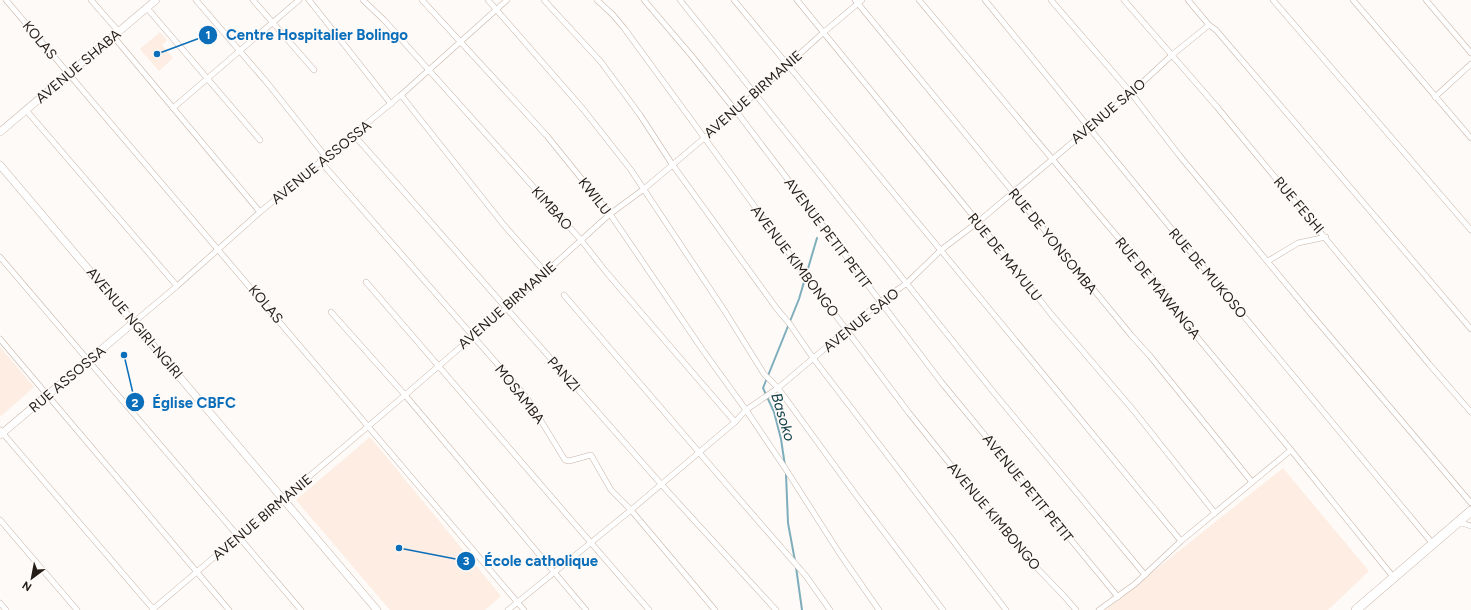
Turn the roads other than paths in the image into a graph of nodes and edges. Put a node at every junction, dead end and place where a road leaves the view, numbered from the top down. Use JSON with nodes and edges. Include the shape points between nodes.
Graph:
{"nodes":[{"id":1,"x":6,"y":0,"type":"edge"},
{"id":2,"x":91,"y":0,"type":"edge"},
{"id":3,"x":196,"y":0,"type":"edge"},
{"id":4,"x":253,"y":0,"type":"edge"},
{"id":5,"x":300,"y":0,"type":"edge"},
{"id":6,"x":309,"y":0,"type":"edge"},
{"id":7,"x":363,"y":0,"type":"edge"},
{"id":8,"x":422,"y":0,"type":"edge"},
{"id":9,"x":488,"y":0,"type":"edge"},
{"id":10,"x":507,"y":0,"type":"edge"},
{"id":11,"x":544,"y":0,"type":"edge"},
{"id":12,"x":597,"y":0,"type":"edge"},
{"id":13,"x":644,"y":0,"type":"edge"},
{"id":14,"x":680,"y":0,"type":"edge"},
{"id":15,"x":734,"y":0,"type":"edge"},
{"id":16,"x":797,"y":0,"type":"edge"},
{"id":17,"x":919,"y":0,"type":"edge"},
{"id":18,"x":985,"y":0,"type":"edge"},
{"id":19,"x":1051,"y":0,"type":"edge"},
{"id":20,"x":1124,"y":0,"type":"edge"},
{"id":21,"x":1188,"y":0,"type":"edge"},
{"id":22,"x":1273,"y":0,"type":"edge"},
{"id":23,"x":1353,"y":0,"type":"edge"},
{"id":24,"x":1426,"y":0,"type":"edge"},
{"id":25,"x":153,"y":1,"type":"edge"},
{"id":26,"x":858,"y":1,"type":"edge"},
{"id":27,"x":147,"y":8,"type":"junction"},
{"id":28,"x":497,"y":9,"type":"junction"},
{"id":29,"x":273,"y":23,"type":"junction"},
{"id":30,"x":1209,"y":25,"type":"junction"},
{"id":31,"x":824,"y":32,"type":"junction"},
{"id":32,"x":116,"y":34,"type":"junction"},
{"id":33,"x":461,"y":42,"type":"junction"},
{"id":34,"x":240,"y":51,"type":"junction"},
{"id":35,"x":1471,"y":54,"type":"edge"},
{"id":36,"x":1172,"y":55,"type":"junction"},
{"id":37,"x":788,"y":64,"type":"junction"},
{"id":38,"x":1471,"y":64,"type":"edge"},
{"id":39,"x":314,"y":70,"type":"dead end"},
{"id":40,"x":429,"y":71,"type":"junction"},
{"id":41,"x":68,"y":74,"type":"junction"},
{"id":42,"x":207,"y":80,"type":"junction"},
{"id":43,"x":1131,"y":93,"type":"junction"},
{"id":44,"x":755,"y":94,"type":"junction"},
{"id":45,"x":401,"y":95,"type":"junction"},
{"id":46,"x":1435,"y":97,"type":"junction"},
{"id":47,"x":391,"y":104,"type":"junction"},
{"id":48,"x":173,"y":108,"type":"junction"},
{"id":49,"x":26,"y":110,"type":"junction"},
{"id":50,"x":736,"y":111,"type":"junction"},
{"id":51,"x":1089,"y":127,"type":"junction"},
{"id":52,"x":0,"y":132,"type":"edge"},
{"id":53,"x":354,"y":135,"type":"junction"},
{"id":54,"x":704,"y":137,"type":"junction"},
{"id":55,"x":1471,"y":138,"type":"edge"},
{"id":56,"x":260,"y":140,"type":"dead end"},
{"id":57,"x":326,"y":157,"type":"junction"},
{"id":58,"x":1052,"y":158,"type":"junction"},
{"id":59,"x":320,"y":161,"type":"junction"},
{"id":60,"x":672,"y":164,"type":"junction"},
{"id":61,"x":0,"y":165,"type":"edge"},
{"id":62,"x":644,"y":189,"type":"junction"},
{"id":63,"x":1012,"y":191,"type":"junction"},
{"id":64,"x":260,"y":212,"type":"junction"},
{"id":65,"x":610,"y":214,"type":"junction"},
{"id":66,"x":978,"y":222,"type":"junction"},
{"id":67,"x":1471,"y":230,"type":"edge"},
{"id":68,"x":1327,"y":239,"type":"junction"},
{"id":69,"x":581,"y":240,"type":"junction"},
{"id":70,"x":218,"y":248,"type":"junction"},
{"id":71,"x":942,"y":250,"type":"junction"},
{"id":72,"x":0,"y":257,"type":"edge"},
{"id":73,"x":1268,"y":261,"type":"junction"},
{"id":74,"x":545,"y":272,"type":"junction"},
{"id":75,"x":366,"y":282,"type":"dead end"},
{"id":76,"x":907,"y":283,"type":"junction"},
{"id":77,"x":177,"y":286,"type":"junction"},
{"id":78,"x":564,"y":295,"type":"dead end"},
{"id":79,"x":880,"y":302,"type":"junction"},
{"id":80,"x":506,"y":308,"type":"junction"},
{"id":81,"x":331,"y":312,"type":"dead end"},
{"id":82,"x":134,"y":322,"type":"junction"},
{"id":83,"x":1471,"y":328,"type":"edge"},
{"id":84,"x":848,"y":330,"type":"junction"},
{"id":85,"x":472,"y":336,"type":"junction"},
{"id":86,"x":0,"y":339,"type":"edge"},
{"id":87,"x":814,"y":358,"type":"junction"},
{"id":88,"x":89,"y":360,"type":"junction"},
{"id":89,"x":438,"y":366,"type":"junction"},
{"id":90,"x":776,"y":385,"type":"junction"},
{"id":91,"x":48,"y":394,"type":"junction"},
{"id":92,"x":405,"y":395,"type":"junction"},
{"id":93,"x":746,"y":410,"type":"junction"},
{"id":94,"x":1471,"y":412,"type":"edge"},
{"id":95,"x":735,"y":422,"type":"junction"},
{"id":96,"x":369,"y":426,"type":"junction"},
{"id":97,"x":1,"y":433,"type":"edge"},
{"id":98,"x":1291,"y":450,"type":"junction"},
{"id":99,"x":699,"y":452,"type":"junction"},
{"id":100,"x":1252,"y":482,"type":"junction"},
{"id":101,"x":661,"y":484,"type":"junction"},
{"id":102,"x":283,"y":499,"type":"junction"},
{"id":103,"x":1471,"y":503,"type":"edge"},
{"id":104,"x":631,"y":510,"type":"junction"},
{"id":105,"x":1471,"y":511,"type":"edge"},
{"id":106,"x":1215,"y":513,"type":"junction"},
{"id":107,"x":0,"y":520,"type":"edge"},
{"id":108,"x":1458,"y":522,"type":"junction"},
{"id":109,"x":1471,"y":526,"type":"edge"},
{"id":110,"x":240,"y":537,"type":"junction"},
{"id":111,"x":1181,"y":541,"type":"junction"},
{"id":112,"x":590,"y":542,"type":"junction"},
{"id":113,"x":1433,"y":544,"type":"junction"},
{"id":114,"x":196,"y":572,"type":"junction"},
{"id":115,"x":554,"y":572,"type":"junction"},
{"id":116,"x":1145,"y":575,"type":"junction"},
{"id":117,"x":1394,"y":578,"type":"junction"},
{"id":118,"x":1118,"y":597,"type":"junction"},
{"id":119,"x":517,"y":602,"type":"junction"},
{"id":120,"x":0,"y":603,"type":"edge"},
{"id":121,"x":6,"y":610,"type":"edge"},
{"id":122,"x":77,"y":610,"type":"edge"},
{"id":123,"x":153,"y":610,"type":"edge"},
{"id":124,"x":229,"y":610,"type":"edge"},
{"id":125,"x":301,"y":610,"type":"edge"},
{"id":126,"x":377,"y":610,"type":"edge"},
{"id":127,"x":508,"y":610,"type":"edge"},
{"id":128,"x":524,"y":610,"type":"edge"},
{"id":129,"x":586,"y":610,"type":"edge"},
{"id":130,"x":649,"y":610,"type":"edge"},
{"id":131,"x":715,"y":610,"type":"edge"},
{"id":132,"x":776,"y":610,"type":"edge"},
{"id":133,"x":830,"y":610,"type":"edge"},
{"id":134,"x":879,"y":610,"type":"edge"},
{"id":135,"x":943,"y":610,"type":"edge"},
{"id":136,"x":1006,"y":610,"type":"edge"},
{"id":137,"x":1076,"y":610,"type":"edge"},
{"id":138,"x":1099,"y":610,"type":"edge"},
{"id":139,"x":1356,"y":610,"type":"edge"}],
"edges":[{"from":1,"to":41,"type":"street","name":"KOLAS"},
{"from":2,"to":32,"type":"street"},
{"from":3,"to":34,"type":"street"},
{"from":4,"to":29,"type":"street"},
{"from":5,"to":29,"type":"street"},
{"from":6,"to":47,"type":"street"},
{"from":7,"to":40,"type":"street","name":"KIMBAO"},
{"from":8,"to":33,"type":"street","name":"KWILU"},
{"from":9,"to":28,"type":"street"},
{"from":10,"to":28,"type":"street","name":"AVENUE ASSOSSA"},
{"from":11,"to":60,"type":"street","via":[[600,62],[640,115]]},
{"from":12,"to":54,"type":"street","name":"AVENUE KIMBONGO","via":[[624,28]]},
{"from":13,"to":50,"type":"street","name":"AVENUE PETIT PETIT"},
{"from":14,"to":44,"type":"street"},
{"from":15,"to":37,"type":"street"},
{"from":16,"to":31,"type":"street","name":"RUE DE MAYULU"},
{"from":17,"to":58,"type":"street","name":"RUE DE MAWANGA"},
{"from":18,"to":51,"type":"street","name":"RUE DE MUKOSO"},
{"from":19,"to":43,"type":"street"},
{"from":20,"to":36,"type":"street","name":"RUE FESHI"},
{"from":21,"to":30,"type":"street"},
{"from":22,"to":67,"type":"street"},
{"from":23,"to":46,"type":"street"},
{"from":24,"to":35,"type":"street"},
{"from":25,"to":27,"type":"street","name":"AVENUE SHABA"},
{"from":26,"to":31,"type":"street","name":"AVENUE BIRMANIE"},
{"from":26,"to":63,"type":"street","name":"RUE DE YONSOMBA"},
{"from":27,"to":32,"type":"street","name":"AVENUE SHABA"},
{"from":27,"to":42,"type":"street"},
{"from":28,"to":33,"type":"street","name":"AVENUE ASSOSSA"},
{"from":28,"to":62,"type":"street","via":[[583,109]]},
{"from":29,"to":34,"type":"street"},
{"from":29,"to":39,"type":"street"},
{"from":30,"to":36,"type":"street","name":"AVENUE SAIO"},
{"from":30,"to":83,"type":"street","via":[[1216,30]]},
{"from":31,"to":37,"type":"street","name":"AVENUE BIRMANIE"},
{"from":31,"to":66,"type":"street","name":"RUE DE MAYULU"},
{"from":32,"to":41,"type":"street","name":"AVENUE SHABA"},
{"from":32,"to":48,"type":"street"},
{"from":33,"to":40,"type":"street","name":"AVENUE ASSOSSA"},
{"from":33,"to":65,"type":"street","name":"KWILU","via":[[546,136]]},
{"from":34,"to":42,"type":"street"},
{"from":34,"to":57,"type":"street"},
{"from":36,"to":43,"type":"street","name":"AVENUE SAIO"},
{"from":36,"to":68,"type":"street","name":"RUE FESHI"},
{"from":37,"to":44,"type":"street","name":"AVENUE BIRMANIE"},
{"from":37,"to":71,"type":"street"},
{"from":38,"to":46,"type":"street"},
{"from":40,"to":45,"type":"street","name":"AVENUE ASSOSSA"},
{"from":40,"to":69,"type":"street","name":"KIMBAO"},
{"from":41,"to":49,"type":"street","name":"AVENUE SHABA"},
{"from":41,"to":70,"type":"street","name":"KOLAS"},
{"from":42,"to":48,"type":"street"},
{"from":42,"to":56,"type":"street"},
{"from":43,"to":51,"type":"street","name":"AVENUE SAIO"},
{"from":43,"to":73,"type":"street"},
{"from":44,"to":50,"type":"street","name":"AVENUE BIRMANIE"},
{"from":44,"to":76,"type":"street"},
{"from":45,"to":47,"type":"street","name":"AVENUE ASSOSSA"},
{"from":45,"to":74,"type":"street","via":[[503,224]]},
{"from":46,"to":55,"type":"street"},
{"from":47,"to":53,"type":"street","name":"AVENUE ASSOSSA"},
{"from":48,"to":64,"type":"street"},
{"from":49,"to":52,"type":"street","name":"AVENUE SHABA"},
{"from":49,"to":77,"type":"street"},
{"from":50,"to":54,"type":"street","name":"AVENUE BIRMANIE"},
{"from":50,"to":79,"type":"street","name":"AVENUE PETIT PETIT"},
{"from":51,"to":58,"type":"street","name":"AVENUE SAIO"},
{"from":51,"to":113,"type":"street","name":"RUE DE MUKOSO"},
{"from":53,"to":57,"type":"street","name":"AVENUE ASSOSSA"},
{"from":53,"to":80,"type":"street","name":"PANZI"},
{"from":54,"to":60,"type":"street","name":"AVENUE BIRMANIE"},
{"from":54,"to":84,"type":"street","name":"AVENUE KIMBONGO"},
{"from":57,"to":59,"type":"street","name":"AVENUE ASSOSSA"},
{"from":58,"to":63,"type":"street","name":"AVENUE SAIO"},
{"from":58,"to":98,"type":"street","name":"RUE DE MAWANGA","via":[[1162,289],[1192,331]]},
{"from":59,"to":64,"type":"street","name":"AVENUE ASSOSSA"},
{"from":59,"to":85,"type":"street","name":"MOSAMBA"},
{"from":60,"to":62,"type":"street","name":"AVENUE BIRMANIE"},
{"from":60,"to":87,"type":"street"},
{"from":61,"to":82,"type":"street","name":"AVENUE NGIRI-NGIRI"},
{"from":62,"to":65,"type":"street","name":"AVENUE BIRMANIE"},
{"from":62,"to":90,"type":"street","via":[[764,374]]},
{"from":63,"to":66,"type":"street","name":"AVENUE SAIO"},
{"from":63,"to":100,"type":"street","name":"RUE DE YONSOMBA"},
{"from":64,"to":70,"type":"street","name":"AVENUE ASSOSSA"},
{"from":65,"to":69,"type":"street","name":"AVENUE BIRMANIE"},
{"from":65,"to":93,"type":"street","name":"KWILU"},
{"from":66,"to":71,"type":"street","name":"AVENUE SAIO"},
{"from":66,"to":106,"type":"street","name":"RUE DE MAYULU"},
{"from":68,"to":73,"type":"street","via":[[1298,243]]},
{"from":68,"to":94,"type":"street","name":"RUE FESHI"},
{"from":69,"to":74,"type":"street","name":"AVENUE BIRMANIE"},
{"from":69,"to":95,"type":"street","name":"KIMBAO"},
{"from":70,"to":77,"type":"street","name":"AVENUE ASSOSSA"},
{"from":70,"to":96,"type":"street","name":"KOLAS"},
{"from":71,"to":76,"type":"street","name":"AVENUE SAIO"},
{"from":71,"to":111,"type":"street"},
{"from":72,"to":88,"type":"street"},
{"from":73,"to":103,"type":"street"},
{"from":74,"to":80,"type":"street","name":"AVENUE BIRMANIE"},
{"from":75,"to":89,"type":"street"},
{"from":76,"to":79,"type":"street","name":"AVENUE SAIO"},
{"from":76,"to":116,"type":"street"},
{"from":77,"to":82,"type":"street","name":"AVENUE ASSOSSA"},
{"from":78,"to":99,"type":"street"},
{"from":79,"to":84,"type":"street","name":"AVENUE SAIO"},
{"from":79,"to":118,"type":"street","name":"AVENUE PETIT PETIT","via":[[942,383]]},
{"from":80,"to":85,"type":"street","name":"AVENUE BIRMANIE"},
{"from":80,"to":101,"type":"street","name":"PANZI"},
{"from":81,"to":92,"type":"street"},
{"from":82,"to":88,"type":"street","name":"RUE ASSOSSA"},
{"from":82,"to":102,"type":"street","name":"AVENUE NGIRI-NGIRI"},
{"from":84,"to":87,"type":"street","name":"AVENUE SAIO"},
{"from":84,"to":137,"type":"street","name":"AVENUE KIMBONGO","via":[[909,413],[967,485],[1032,563]]},
{"from":85,"to":89,"type":"street","name":"AVENUE BIRMANIE"},
{"from":85,"to":104,"type":"street","name":"MOSAMBA","via":[[527,398],[565,460],[591,455],[611,490]]},
{"from":86,"to":91,"type":"street"},
{"from":87,"to":90,"type":"street","name":"AVENUE SAIO"},
{"from":87,"to":136,"type":"street"},
{"from":88,"to":91,"type":"street","name":"RUE ASSOSSA"},
{"from":88,"to":110,"type":"street"},
{"from":89,"to":92,"type":"street","name":"AVENUE BIRMANIE"},
{"from":89,"to":112,"type":"street"},
{"from":90,"to":93,"type":"street","name":"AVENUE SAIO"},
{"from":90,"to":135,"type":"street"},
{"from":91,"to":97,"type":"street","name":"RUE ASSOSSA"},
{"from":91,"to":114,"type":"street"},
{"from":92,"to":96,"type":"street","name":"AVENUE BIRMANIE"},
{"from":92,"to":115,"type":"street"},
{"from":93,"to":95,"type":"street","name":"AVENUE SAIO"},
{"from":93,"to":134,"type":"street","name":"KWILU"},
{"from":95,"to":99,"type":"street","name":"AVENUE SAIO"},
{"from":96,"to":102,"type":"street","name":"AVENUE BIRMANIE"},
{"from":96,"to":119,"type":"street","name":"KOLAS"},
{"from":97,"to":123,"type":"street"},
{"from":98,"to":100,"type":"street"},
{"from":98,"to":117,"type":"street","name":"RUE DE MAWANGA"},
{"from":99,"to":101,"type":"street","name":"AVENUE SAIO"},
{"from":99,"to":133,"type":"street","via":[[806,576]]},
{"from":100,"to":106,"type":"street"},
{"from":101,"to":104,"type":"street","name":"AVENUE SAIO"},
{"from":101,"to":132,"type":"street","name":"PANZI"},
{"from":102,"to":110,"type":"street","name":"AVENUE BIRMANIE"},
{"from":102,"to":126,"type":"street","name":"AVENUE NGIRI-NGIRI"},
{"from":104,"to":112,"type":"street","name":"AVENUE SAIO"},
{"from":104,"to":131,"type":"street","name":"MOSAMBA"},
{"from":105,"to":108,"type":"highway"},
{"from":106,"to":111,"type":"street"},
{"from":107,"to":122,"type":"street"},
{"from":108,"to":109,"type":"street"},
{"from":108,"to":113,"type":"highway"},
{"from":110,"to":114,"type":"street","name":"AVENUE BIRMANIE"},
{"from":110,"to":125,"type":"street"},
{"from":111,"to":116,"type":"street"},
{"from":112,"to":115,"type":"street","name":"AVENUE SAIO"},
{"from":112,"to":130,"type":"street"},
{"from":113,"to":117,"type":"highway"},
{"from":114,"to":123,"type":"street","name":"AVENUE BIRMANIE"},
{"from":114,"to":124,"type":"street"},
{"from":115,"to":119,"type":"street","name":"AVENUE SAIO"},
{"from":115,"to":129,"type":"street"},
{"from":116,"to":118,"type":"street"},
{"from":117,"to":139,"type":"highway"},
{"from":118,"to":138,"type":"street"},
{"from":119,"to":127,"type":"street","name":"AVENUE SAIO"},
{"from":119,"to":128,"type":"street","name":"KOLAS"},
{"from":120,"to":121,"type":"street"}]}
